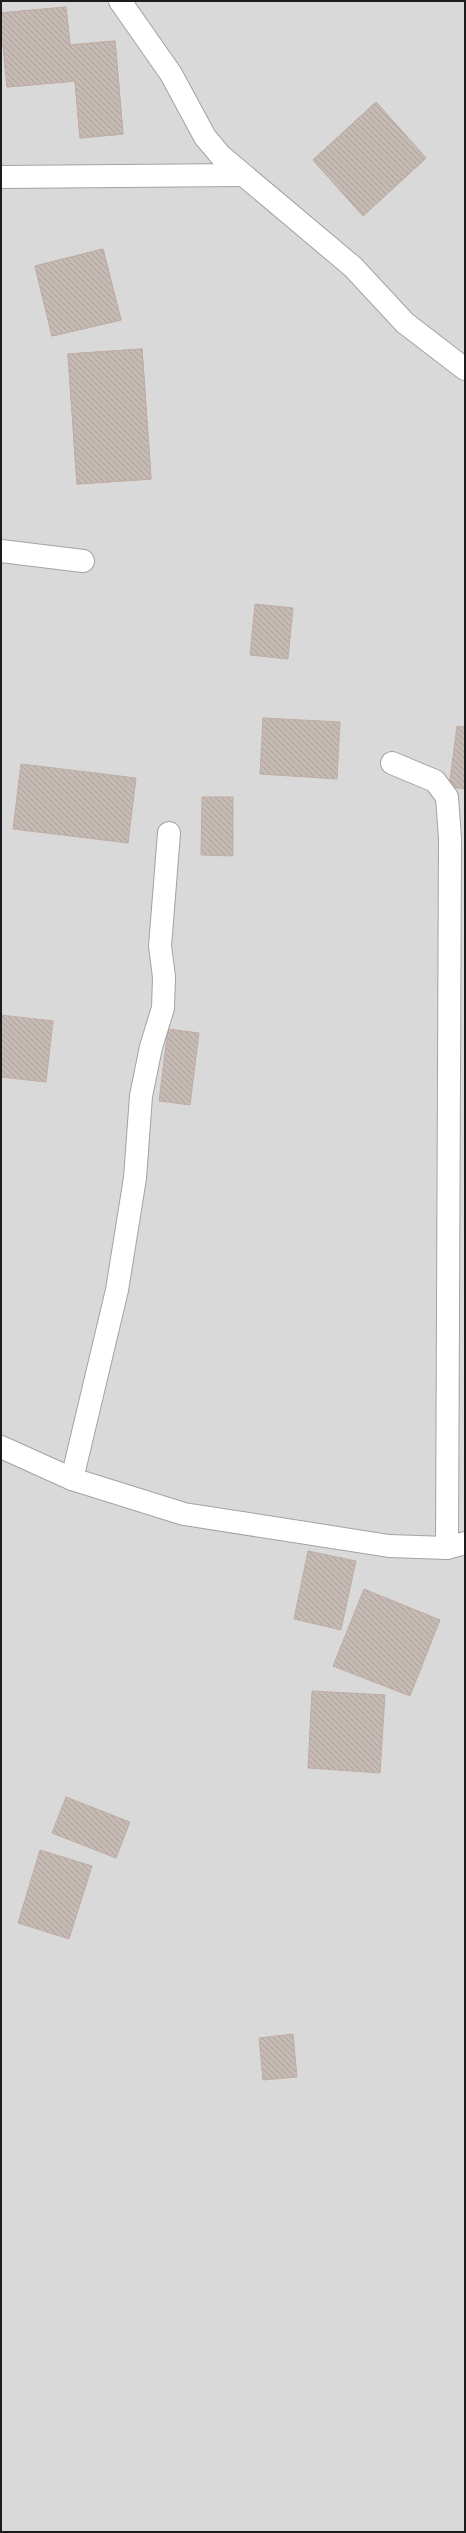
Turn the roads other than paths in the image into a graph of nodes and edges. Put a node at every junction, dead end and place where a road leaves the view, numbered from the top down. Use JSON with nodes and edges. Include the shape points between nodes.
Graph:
{"nodes":[{"id":1,"x":120,"y":1,"type":"edge"},
{"id":2,"x":240,"y":175,"type":"junction"},
{"id":3,"x":1,"y":177,"type":"edge"},
{"id":4,"x":465,"y":369,"type":"edge"},
{"id":5,"x":1,"y":551,"type":"edge"},
{"id":6,"x":84,"y":561,"type":"dead end"},
{"id":7,"x":392,"y":763,"type":"dead end"},
{"id":8,"x":169,"y":833,"type":"dead end"},
{"id":9,"x":1,"y":1447,"type":"edge"},
{"id":10,"x":72,"y":1479,"type":"junction"},
{"id":11,"x":456,"y":1546,"type":"edge"}],
"edges":[{"from":1,"to":2,"type":"street","via":[[171,74],[205,137]]},
{"from":2,"to":3,"type":"street"},
{"from":2,"to":4,"type":"street","via":[[299,220],[353,267],[405,324]]},
{"from":5,"to":6,"type":"street"},
{"from":7,"to":11,"type":"street","via":[[435,781],[447,797],[450,839]]},
{"from":8,"to":10,"type":"street","via":[[160,946],[164,977],[163,1008],[151,1047],[141,1096],[135,1178],[116,1290]]},
{"from":9,"to":10,"type":"street"},
{"from":10,"to":11,"type":"street","via":[[184,1514],[388,1546]]}]}
